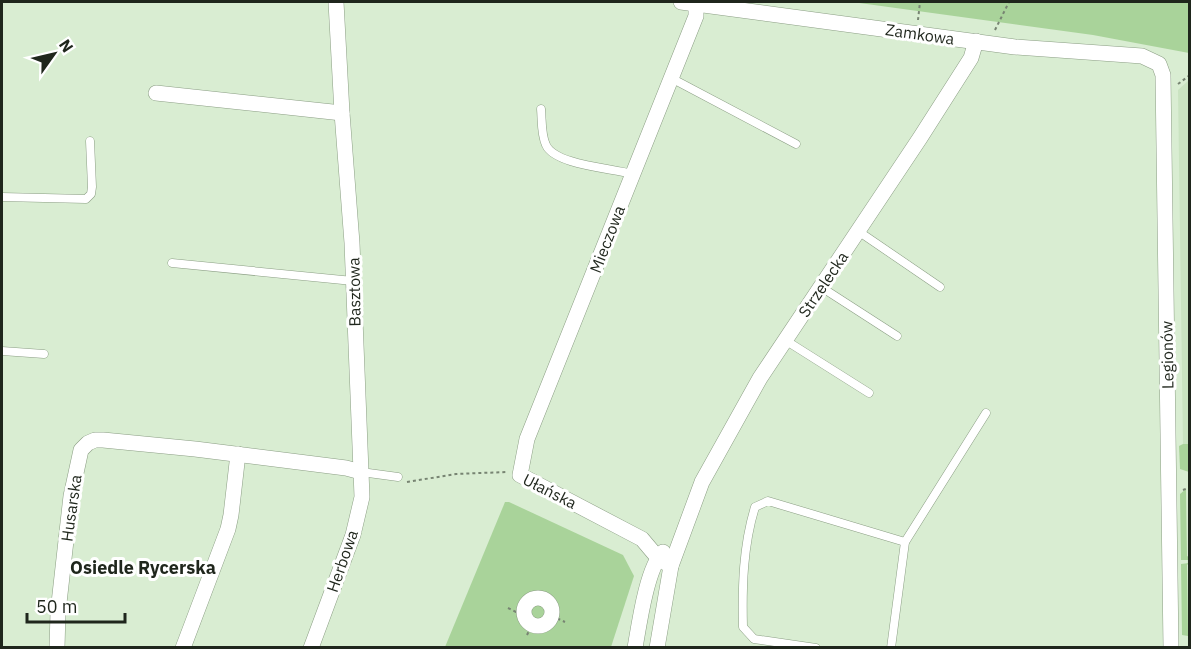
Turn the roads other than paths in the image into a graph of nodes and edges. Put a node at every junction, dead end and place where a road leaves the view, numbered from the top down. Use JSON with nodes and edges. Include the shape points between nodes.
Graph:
{"nodes":[{"id":1,"x":336,"y":2,"type":"edge"},
{"id":2,"x":689,"y":3,"type":"edge"},
{"id":3,"x":982,"y":42,"type":"junction"},
{"id":4,"x":1159,"y":64,"type":"joint"},
{"id":5,"x":671,"y":78,"type":"junction"},
{"id":6,"x":156,"y":93,"type":"dead end"},
{"id":7,"x":541,"y":109,"type":"dead end"},
{"id":8,"x":342,"y":113,"type":"junction"},
{"id":9,"x":90,"y":141,"type":"dead end"},
{"id":10,"x":796,"y":144,"type":"dead end"},
{"id":11,"x":632,"y":174,"type":"junction"},
{"id":12,"x":2,"y":197,"type":"edge"},
{"id":13,"x":858,"y":231,"type":"junction"},
{"id":14,"x":172,"y":263,"type":"dead end"},
{"id":15,"x":354,"y":281,"type":"junction"},
{"id":16,"x":821,"y":287,"type":"junction"},
{"id":17,"x":940,"y":287,"type":"dead end"},
{"id":18,"x":897,"y":336,"type":"dead end"},
{"id":19,"x":785,"y":340,"type":"junction"},
{"id":20,"x":2,"y":351,"type":"edge"},
{"id":21,"x":44,"y":354,"type":"dead end"},
{"id":22,"x":869,"y":393,"type":"dead end"},
{"id":23,"x":986,"y":413,"type":"dead end"},
{"id":24,"x":238,"y":454,"type":"junction"},
{"id":25,"x":361,"y":472,"type":"junction"},
{"id":26,"x":520,"y":475,"type":"joint"},
{"id":27,"x":401,"y":480,"type":"road end"},
{"id":28,"x":905,"y":542,"type":"junction"},
{"id":29,"x":664,"y":562,"type":"junction"},
{"id":30,"x":530,"y":630,"type":"joint"},
{"id":31,"x":658,"y":647,"type":"edge"},
{"id":32,"x":57,"y":648,"type":"edge"},
{"id":33,"x":183,"y":648,"type":"edge"},
{"id":34,"x":311,"y":648,"type":"edge"},
{"id":35,"x":635,"y":648,"type":"edge"},
{"id":36,"x":816,"y":648,"type":"edge"},
{"id":37,"x":891,"y":648,"type":"edge"},
{"id":38,"x":1171,"y":648,"type":"edge"}],
"edges":[{"from":1,"to":8,"type":"street","name":"Basztowa"},
{"from":2,"to":3,"type":"street","name":"Zamkowa"},
{"from":2,"to":5,"type":"street","name":"Mieczowa","via":[[696,16]]},
{"from":3,"to":4,"type":"street","name":"Zamkowa","via":[[1142,56]]},
{"from":3,"to":13,"type":"street","name":"Strzelecka"},
{"from":4,"to":38,"type":"street","name":"Legionów","via":[[1163,75]]},
{"from":5,"to":10,"type":"lane"},
{"from":5,"to":11,"type":"street","name":"Mieczowa"},
{"from":6,"to":8,"type":"street"},
{"from":7,"to":11,"type":"lane","via":[[545,144],[550,153],[561,159]]},
{"from":8,"to":15,"type":"street","name":"Basztowa"},
{"from":9,"to":12,"type":"lane","via":[[93,187],[86,199]]},
{"from":11,"to":26,"type":"street","name":"Mieczowa","via":[[527,439]]},
{"from":13,"to":16,"type":"street","name":"Strzelecka"},
{"from":13,"to":17,"type":"lane"},
{"from":14,"to":15,"type":"lane"},
{"from":15,"to":25,"type":"street","name":"Basztowa"},
{"from":16,"to":18,"type":"lane"},
{"from":16,"to":19,"type":"street","name":"Strzelecka"},
{"from":19,"to":22,"type":"lane"},
{"from":19,"to":29,"type":"street","name":"Strzelecka","via":[[738,414],[702,482],[682,534]]},
{"from":20,"to":21,"type":"lane"},
{"from":23,"to":28,"type":"lane"},
{"from":24,"to":25,"type":"street"},
{"from":24,"to":32,"type":"street","name":"Husarska","via":[[103,440],[88,443],[81,450],[71,496]]},
{"from":24,"to":33,"type":"street","via":[[228,529]]},
{"from":25,"to":27,"type":"lane"},
{"from":25,"to":34,"type":"street","name":"Herbowa","via":[[362,497],[353,535]]},
{"from":26,"to":29,"type":"street","name":"Ułańska","via":[[642,539]]},
{"from":28,"to":36,"type":"lane","via":[[768,501],[755,507],[742,580],[743,627],[754,639]]},
{"from":28,"to":37,"type":"lane"},
{"from":29,"to":31,"type":"street","name":"Strzelecka"},
{"from":29,"to":35,"type":"street","name":"Strzelecka","via":[[641,613]]},
{"from":30,"to":30,"type":"street","via":[[526,605],[548,592],[559,619]]}]}
